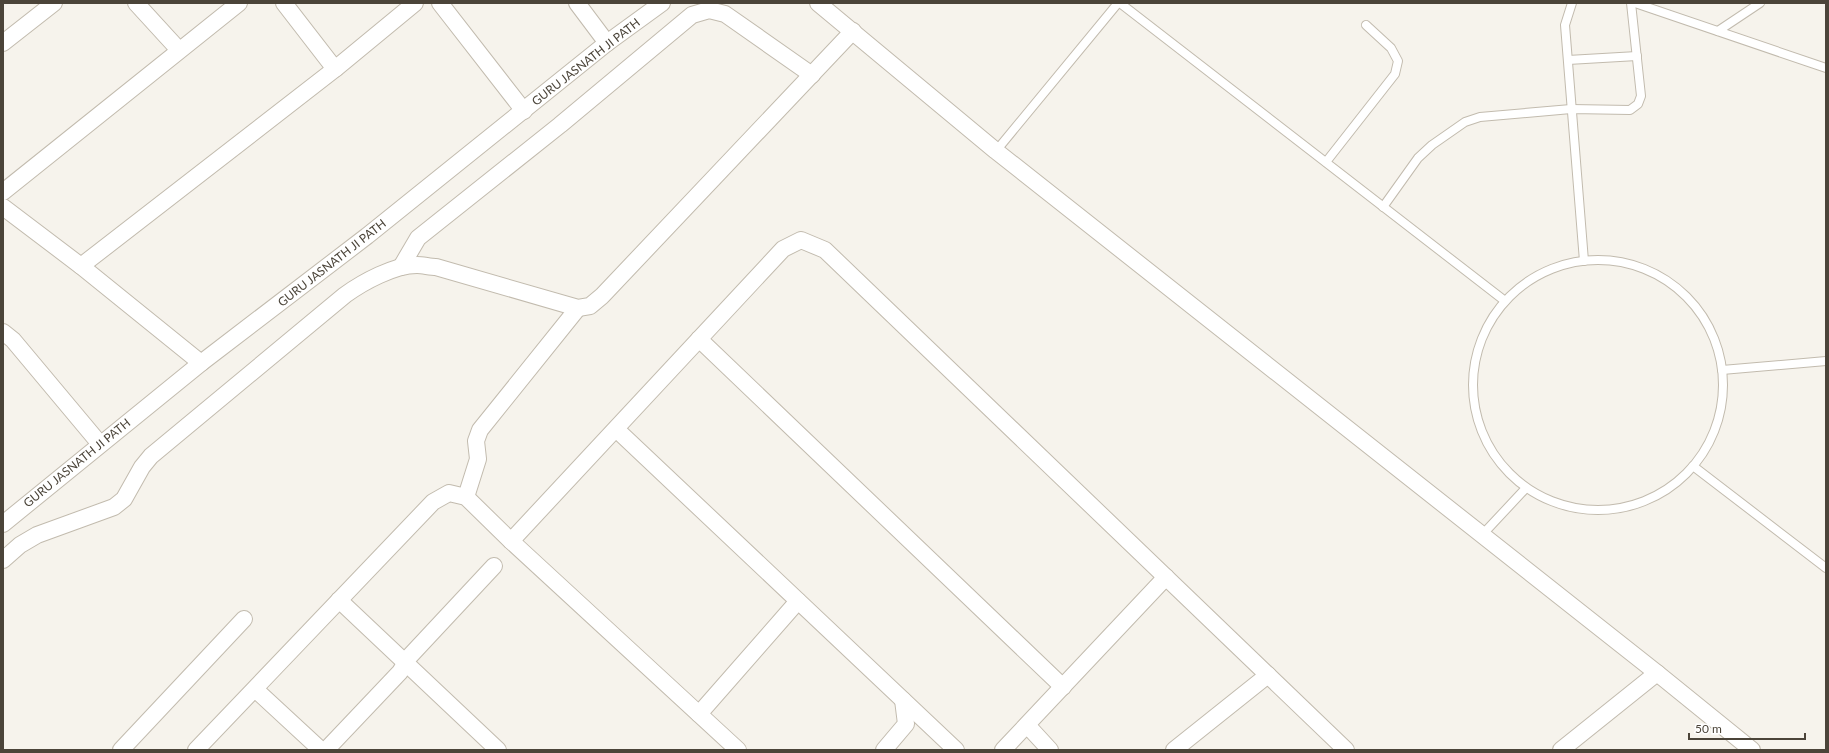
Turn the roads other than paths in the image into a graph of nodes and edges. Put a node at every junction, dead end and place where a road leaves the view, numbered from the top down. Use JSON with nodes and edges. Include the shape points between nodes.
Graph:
{"nodes":[{"id":1,"x":54,"y":3,"type":"edge"},
{"id":2,"x":136,"y":3,"type":"edge"},
{"id":3,"x":239,"y":3,"type":"edge"},
{"id":4,"x":284,"y":3,"type":"edge"},
{"id":5,"x":415,"y":3,"type":"edge"},
{"id":6,"x":440,"y":3,"type":"edge"},
{"id":7,"x":577,"y":3,"type":"edge"},
{"id":8,"x":662,"y":3,"type":"edge"},
{"id":9,"x":818,"y":3,"type":"edge"},
{"id":10,"x":1119,"y":3,"type":"edge"},
{"id":11,"x":1572,"y":3,"type":"edge"},
{"id":12,"x":1631,"y":3,"type":"edge"},
{"id":13,"x":1635,"y":3,"type":"edge"},
{"id":14,"x":1760,"y":3,"type":"edge"},
{"id":15,"x":1366,"y":25,"type":"dead end"},
{"id":16,"x":853,"y":31,"type":"junction"},
{"id":17,"x":1718,"y":31,"type":"junction"},
{"id":18,"x":3,"y":43,"type":"edge"},
{"id":19,"x":607,"y":43,"type":"junction"},
{"id":20,"x":179,"y":50,"type":"junction"},
{"id":21,"x":1637,"y":56,"type":"junction"},
{"id":22,"x":1568,"y":60,"type":"junction"},
{"id":23,"x":1826,"y":68,"type":"edge"},
{"id":24,"x":335,"y":69,"type":"junction"},
{"id":25,"x":812,"y":75,"type":"junction"},
{"id":26,"x":1571,"y":109,"type":"junction"},
{"id":27,"x":524,"y":110,"type":"junction"},
{"id":28,"x":996,"y":151,"type":"junction"},
{"id":29,"x":1326,"y":162,"type":"junction"},
{"id":30,"x":3,"y":192,"type":"edge"},
{"id":31,"x":3,"y":207,"type":"edge"},
{"id":32,"x":1383,"y":207,"type":"junction"},
{"id":33,"x":1584,"y":260,"type":"junction"},
{"id":34,"x":81,"y":266,"type":"junction"},
{"id":35,"x":400,"y":267,"type":"junction"},
{"id":36,"x":1504,"y":301,"type":"junction"},
{"id":37,"x":578,"y":308,"type":"junction"},
{"id":38,"x":3,"y":332,"type":"edge"},
{"id":39,"x":699,"y":339,"type":"junction"},
{"id":40,"x":1826,"y":361,"type":"edge"},
{"id":41,"x":201,"y":363,"type":"junction"},
{"id":42,"x":1722,"y":370,"type":"junction"},
{"id":43,"x":616,"y":429,"type":"junction"},
{"id":44,"x":100,"y":444,"type":"junction"},
{"id":45,"x":1693,"y":466,"type":"junction"},
{"id":46,"x":1526,"y":488,"type":"junction"},
{"id":47,"x":466,"y":496,"type":"junction"},
{"id":48,"x":3,"y":524,"type":"edge"},
{"id":49,"x":1482,"y":535,"type":"junction"},
{"id":50,"x":511,"y":541,"type":"junction"},
{"id":51,"x":3,"y":560,"type":"edge"},
{"id":52,"x":494,"y":566,"type":"dead end"},
{"id":53,"x":1826,"y":568,"type":"edge"},
{"id":54,"x":1166,"y":577,"type":"junction"},
{"id":55,"x":339,"y":600,"type":"junction"},
{"id":56,"x":798,"y":601,"type":"junction"},
{"id":57,"x":244,"y":619,"type":"dead end"},
{"id":58,"x":406,"y":663,"type":"junction"},
{"id":59,"x":1658,"y":673,"type":"junction"},
{"id":60,"x":1268,"y":675,"type":"junction"},
{"id":61,"x":1063,"y":687,"type":"junction"},
{"id":62,"x":255,"y":689,"type":"junction"},
{"id":63,"x":903,"y":700,"type":"junction"},
{"id":64,"x":699,"y":714,"type":"junction"},
{"id":65,"x":1027,"y":725,"type":"junction"},
{"id":66,"x":121,"y":750,"type":"edge"},
{"id":67,"x":196,"y":750,"type":"edge"},
{"id":68,"x":321,"y":750,"type":"edge"},
{"id":69,"x":326,"y":750,"type":"edge"},
{"id":70,"x":498,"y":750,"type":"edge"},
{"id":71,"x":738,"y":750,"type":"edge"},
{"id":72,"x":884,"y":750,"type":"edge"},
{"id":73,"x":956,"y":750,"type":"edge"},
{"id":74,"x":1003,"y":750,"type":"edge"},
{"id":75,"x":1050,"y":750,"type":"edge"},
{"id":76,"x":1174,"y":750,"type":"edge"},
{"id":77,"x":1346,"y":750,"type":"edge"},
{"id":78,"x":1561,"y":750,"type":"edge"},
{"id":79,"x":1752,"y":750,"type":"edge"}],
"edges":[{"from":1,"to":18,"type":"street"},
{"from":2,"to":20,"type":"street"},
{"from":3,"to":20,"type":"street"},
{"from":4,"to":24,"type":"street"},
{"from":5,"to":24,"type":"street"},
{"from":6,"to":27,"type":"street"},
{"from":7,"to":19,"type":"street"},
{"from":8,"to":19,"type":"street","name":"GURU JASNATH JI PATH"},
{"from":9,"to":16,"type":"street"},
{"from":10,"to":28,"type":"lane"},
{"from":10,"to":29,"type":"lane"},
{"from":11,"to":22,"type":"lane","via":[[1565,25]]},
{"from":12,"to":21,"type":"lane"},
{"from":13,"to":17,"type":"lane"},
{"from":14,"to":17,"type":"lane"},
{"from":15,"to":29,"type":"lane","via":[[1391,48],[1398,61],[1395,74]]},
{"from":16,"to":25,"type":"street"},
{"from":16,"to":28,"type":"street"},
{"from":17,"to":23,"type":"lane"},
{"from":19,"to":27,"type":"street","name":"GURU JASNATH JI PATH"},
{"from":20,"to":30,"type":"street"},
{"from":21,"to":22,"type":"lane"},
{"from":21,"to":26,"type":"lane","via":[[1641,96],[1638,104],[1630,110]]},
{"from":22,"to":26,"type":"lane"},
{"from":24,"to":34,"type":"street"},
{"from":25,"to":35,"type":"street","via":[[725,14],[709,10],[692,15],[418,238]]},
{"from":25,"to":37,"type":"street","via":[[602,296],[590,306]]},
{"from":26,"to":32,"type":"lane","via":[[1480,117],[1465,122],[1418,158]]},
{"from":26,"to":33,"type":"lane"},
{"from":27,"to":41,"type":"street","name":"GURU JASNATH JI PATH","via":[[367,236]]},
{"from":28,"to":49,"type":"street"},
{"from":29,"to":32,"type":"lane"},
{"from":31,"to":34,"type":"street"},
{"from":32,"to":36,"type":"lane"},
{"from":33,"to":36,"type":"lane","via":[[1554,268],[1527,281]]},
{"from":33,"to":42,"type":"lane","via":[[1619,262],[1653,272],[1682,292],[1705,319],[1719,352]]},
{"from":34,"to":41,"type":"street"},
{"from":35,"to":37,"type":"street","via":[[436,267]]},
{"from":35,"to":51,"type":"street","via":[[362,284],[345,295],[151,456],[124,499],[114,506],[37,535],[20,545]]},
{"from":36,"to":46,"type":"lane","via":[[1487,326],[1476,354],[1472,384],[1476,414],[1486,443],[1504,468]]},
{"from":37,"to":47,"type":"street","via":[[480,430],[476,441],[478,459]]},
{"from":38,"to":44,"type":"street","via":[[13,340]]},
{"from":39,"to":43,"type":"street"},
{"from":39,"to":54,"type":"street","via":[[783,249],[801,240],[825,250]]},
{"from":39,"to":61,"type":"street"},
{"from":40,"to":42,"type":"lane"},
{"from":41,"to":44,"type":"street","name":"GURU JASNATH JI PATH"},
{"from":42,"to":45,"type":"lane","via":[[1724,387],[1719,422],[1704,454]]},
{"from":43,"to":50,"type":"street"},
{"from":43,"to":56,"type":"street"},
{"from":44,"to":48,"type":"street","name":"GURU JASNATH JI PATH"},
{"from":45,"to":46,"type":"lane","via":[[1681,480],[1652,499],[1618,510],[1583,510],[1553,503]]},
{"from":45,"to":53,"type":"lane"},
{"from":46,"to":49,"type":"lane"},
{"from":47,"to":50,"type":"street"},
{"from":47,"to":55,"type":"street","via":[[449,494],[434,502]]},
{"from":49,"to":59,"type":"street"},
{"from":50,"to":64,"type":"street"},
{"from":52,"to":58,"type":"street"},
{"from":54,"to":60,"type":"street"},
{"from":54,"to":61,"type":"street"},
{"from":55,"to":58,"type":"street"},
{"from":55,"to":62,"type":"street"},
{"from":56,"to":63,"type":"street"},
{"from":56,"to":64,"type":"street"},
{"from":57,"to":66,"type":"street"},
{"from":58,"to":69,"type":"street"},
{"from":58,"to":70,"type":"street"},
{"from":59,"to":78,"type":"street"},
{"from":59,"to":79,"type":"street"},
{"from":60,"to":76,"type":"street"},
{"from":60,"to":77,"type":"street"},
{"from":61,"to":65,"type":"street"},
{"from":62,"to":67,"type":"street"},
{"from":62,"to":68,"type":"street"},
{"from":63,"to":72,"type":"street","via":[[906,724]]},
{"from":63,"to":73,"type":"street"},
{"from":64,"to":71,"type":"street"},
{"from":65,"to":74,"type":"street"},
{"from":65,"to":75,"type":"street"}]}
